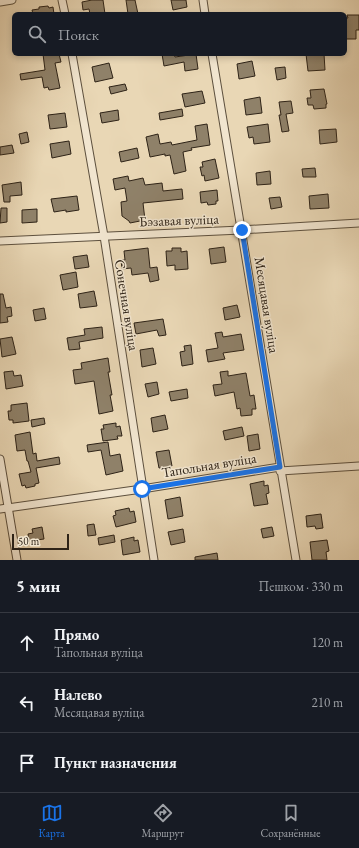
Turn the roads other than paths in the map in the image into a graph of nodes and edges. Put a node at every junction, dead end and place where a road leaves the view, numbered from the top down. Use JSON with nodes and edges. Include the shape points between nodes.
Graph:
{"nodes":[{"id":1,"x":12,"y":0,"type":"edge"},
{"id":2,"x":62,"y":0,"type":"edge"},
{"id":3,"x":203,"y":0,"type":"edge"},
{"id":4,"x":0,"y":2,"type":"edge"},
{"id":5,"x":65,"y":12,"type":"edge"},
{"id":6,"x":205,"y":12,"type":"edge"},
{"id":7,"x":72,"y":56,"type":"edge"},
{"id":8,"x":212,"y":56,"type":"edge"},
{"id":9,"x":359,"y":223,"type":"edge"},
{"id":10,"x":242,"y":230,"type":"junction"},
{"id":11,"x":104,"y":236,"type":"junction"},
{"id":12,"x":0,"y":241,"type":"edge"},
{"id":13,"x":0,"y":459,"type":"edge"},
{"id":14,"x":359,"y":466,"type":"edge"},
{"id":15,"x":280,"y":469,"type":"junction"},
{"id":16,"x":142,"y":489,"type":"junction"},
{"id":17,"x":8,"y":507,"type":"junction"},
{"id":18,"x":0,"y":509,"type":"edge"},
{"id":19,"x":17,"y":560,"type":"edge"},
{"id":20,"x":154,"y":560,"type":"edge"},
{"id":21,"x":296,"y":560,"type":"edge"}],
"edges":[{"from":1,"to":4,"type":"street"},
{"from":2,"to":5,"type":"street"},
{"from":3,"to":6,"type":"street"},
{"from":7,"to":11,"type":"street","name":"Сонечная вуліца"},
{"from":8,"to":10,"type":"street","name":"Месяцавая вуліца"},
{"from":9,"to":10,"type":"street","name":"Бэзавая вуліца"},
{"from":10,"to":11,"type":"street","name":"Бэзавая вуліца"},
{"from":10,"to":15,"type":"street","name":"Месяцавая вуліца"},
{"from":11,"to":12,"type":"street","name":"Бэзавая вуліца"},
{"from":11,"to":16,"type":"street","name":"Сонечная вуліца"},
{"from":13,"to":17,"type":"street"},
{"from":14,"to":15,"type":"street","name":"Тапольная вуліца"},
{"from":15,"to":16,"type":"street","name":"Тапольная вуліца"},
{"from":15,"to":21,"type":"street","name":"Месяцавая вуліца"},
{"from":16,"to":17,"type":"street","name":"Тапольная вуліца"},
{"from":16,"to":20,"type":"street","name":"Сонечная вуліца"},
{"from":17,"to":18,"type":"street","name":"Тапольная вуліца"},
{"from":17,"to":19,"type":"street"}]}
